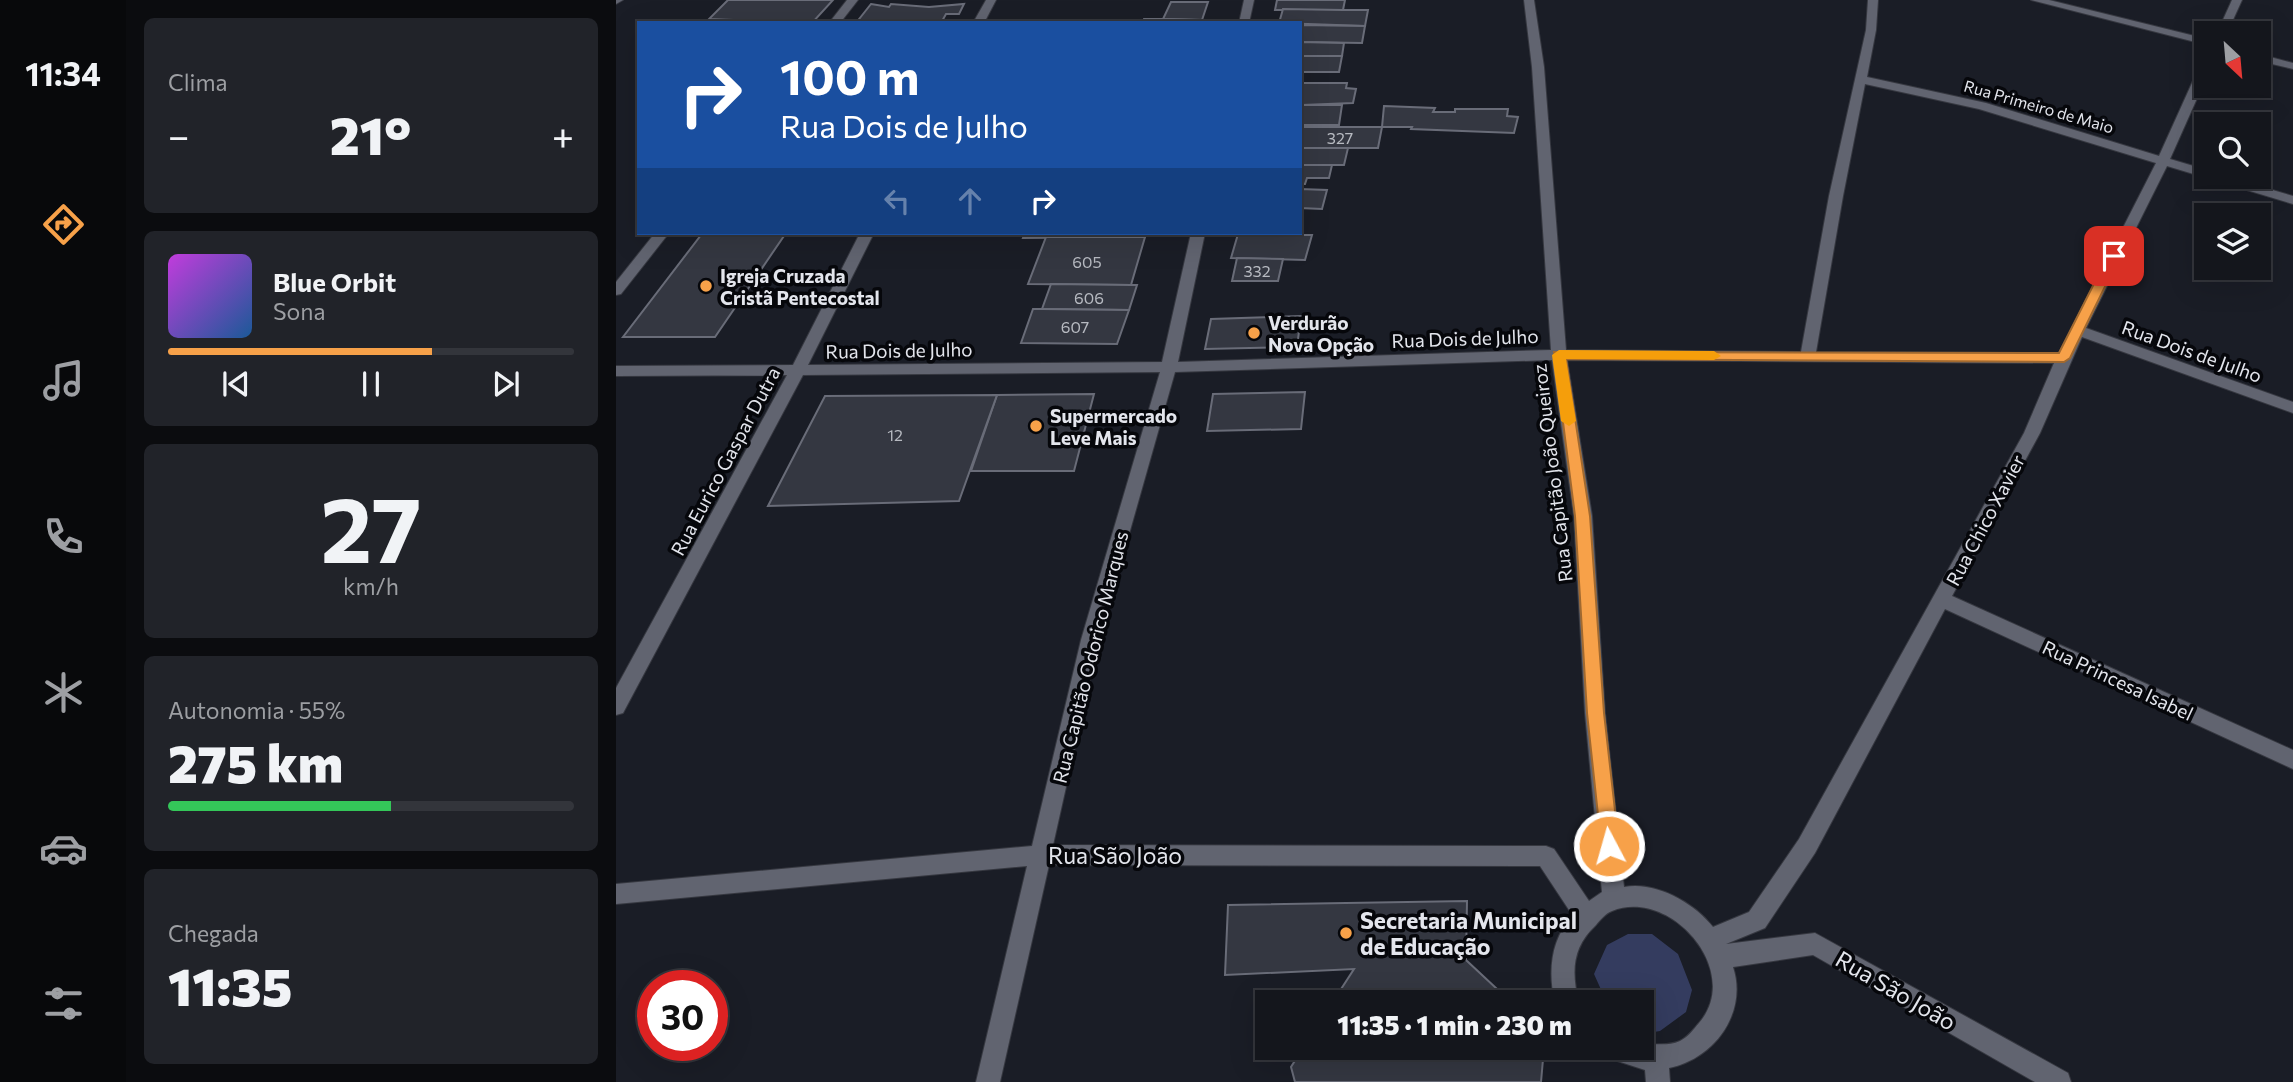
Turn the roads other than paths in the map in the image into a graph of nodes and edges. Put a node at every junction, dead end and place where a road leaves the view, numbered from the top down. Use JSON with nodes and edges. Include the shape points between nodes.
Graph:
{"nodes":[{"id":1,"x":853,"y":0,"type":"edge"},
{"id":2,"x":991,"y":0,"type":"edge"},
{"id":3,"x":1249,"y":0,"type":"edge"},
{"id":4,"x":1530,"y":0,"type":"edge"},
{"id":5,"x":1873,"y":0,"type":"edge"},
{"id":6,"x":2036,"y":0,"type":"edge"},
{"id":7,"x":2237,"y":0,"type":"edge"},
{"id":8,"x":836,"y":21,"type":"edge"},
{"id":9,"x":979,"y":21,"type":"edge"},
{"id":10,"x":1244,"y":21,"type":"edge"},
{"id":11,"x":2227,"y":21,"type":"edge"},
{"id":12,"x":2194,"y":39,"type":"edge"},
{"id":13,"x":2272,"y":60,"type":"edge"},
{"id":14,"x":2293,"y":66,"type":"edge"},
{"id":15,"x":1860,"y":79,"type":"junction"},
{"id":16,"x":2194,"y":91,"type":"edge"},
{"id":17,"x":2163,"y":161,"type":"junction"},
{"id":18,"x":2194,"y":170,"type":"edge"},
{"id":19,"x":2256,"y":189,"type":"edge"},
{"id":20,"x":2293,"y":200,"type":"edge"},
{"id":21,"x":660,"y":235,"type":"edge"},
{"id":22,"x":866,"y":235,"type":"edge"},
{"id":23,"x":1198,"y":235,"type":"edge"},
{"id":24,"x":616,"y":291,"type":"edge"},
{"id":25,"x":2078,"y":331,"type":"junction"},
{"id":26,"x":1559,"y":355,"type":"junction"},
{"id":27,"x":1808,"y":356,"type":"junction"},
{"id":28,"x":2064,"y":358,"type":"junction"},
{"id":29,"x":1169,"y":367,"type":"junction"},
{"id":30,"x":616,"y":371,"type":"edge"},
{"id":31,"x":797,"y":371,"type":"junction"},
{"id":32,"x":2293,"y":408,"type":"edge"},
{"id":33,"x":1943,"y":600,"type":"junction"},
{"id":34,"x":616,"y":707,"type":"edge"},
{"id":35,"x":2293,"y":760,"type":"edge"},
{"id":36,"x":1041,"y":855,"type":"junction"},
{"id":37,"x":616,"y":894,"type":"edge"},
{"id":38,"x":1614,"y":899,"type":"junction"},
{"id":39,"x":1585,"y":915,"type":"junction"},
{"id":40,"x":1716,"y":949,"type":"junction"},
{"id":41,"x":1565,"y":990,"type":"edge"},
{"id":42,"x":1638,"y":1060,"type":"edge"},
{"id":43,"x":1657,"y":1070,"type":"edge"},
{"id":44,"x":988,"y":1082,"type":"edge"},
{"id":45,"x":2059,"y":1082,"type":"edge"}],
"edges":[{"from":1,"to":8,"type":"street"},
{"from":2,"to":9,"type":"street"},
{"from":3,"to":10,"type":"street"},
{"from":4,"to":26,"type":"street","name":"Rua Capitão João Queiroz"},
{"from":5,"to":15,"type":"street"},
{"from":6,"to":12,"type":"street"},
{"from":7,"to":11,"type":"street"},
{"from":13,"to":14,"type":"street"},
{"from":15,"to":17,"type":"street","name":"Rua Primeiro de Maio","via":[[1982,106]]},
{"from":15,"to":27,"type":"street"},
{"from":16,"to":17,"type":"street","name":"Rua Chico Xavier"},
{"from":17,"to":18,"type":"street","name":"Rua Primeiro de Maio"},
{"from":17,"to":25,"type":"street","name":"Rua Chico Xavier"},
{"from":19,"to":20,"type":"street"},
{"from":21,"to":24,"type":"street"},
{"from":22,"to":31,"type":"street","name":"Rua Eurico Gaspar Dutra"},
{"from":23,"to":29,"type":"street","name":"Rua Capitão Odorico Marques"},
{"from":25,"to":28,"type":"street","name":"Rua Chico Xavier"},
{"from":25,"to":32,"type":"street","name":"Rua Dois de Julho"},
{"from":26,"to":27,"type":"street","name":"Rua Dois de Julho"},
{"from":26,"to":29,"type":"street","name":"Rua Dois de Julho"},
{"from":26,"to":38,"type":"street","name":"Rua Capitão João Queiroz","via":[[1583,516],[1595,713]]},
{"from":27,"to":28,"type":"street","name":"Rua Dois de Julho"},
{"from":28,"to":33,"type":"street","name":"Rua Chico Xavier","via":[[2032,433]]},
{"from":29,"to":31,"type":"street","name":"Rua Dois de Julho"},
{"from":29,"to":36,"type":"street","name":"Rua Capitão Odorico Marques","via":[[1090,640]]},
{"from":30,"to":31,"type":"street","name":"Rua Dois de Julho"},
{"from":31,"to":34,"type":"street","name":"Rua Eurico Gaspar Dutra"},
{"from":33,"to":35,"type":"street","name":"Rua Princesa Isabel"},
{"from":33,"to":40,"type":"street","name":"Rua Chico Xavier","via":[[1807,846],[1757,920]]},
{"from":36,"to":37,"type":"street","name":"Rua São João"},
{"from":36,"to":39,"type":"street","name":"Rua São João","via":[[1546,856]]},
{"from":36,"to":44,"type":"street","name":"Rua Capitão Odorico Marques"},
{"from":38,"to":39,"type":"street"},
{"from":38,"to":40,"type":"street","via":[[1658,899],[1678,908],[1696,921]]},
{"from":39,"to":41,"type":"street","via":[[1566,942],[1561,962]]},
{"from":40,"to":43,"type":"street","via":[[1726,987],[1724,1004],[1707,1036]]},
{"from":40,"to":45,"type":"street","name":"Rua São João","via":[[1815,944]]},
{"from":42,"to":43,"type":"street"}]}
